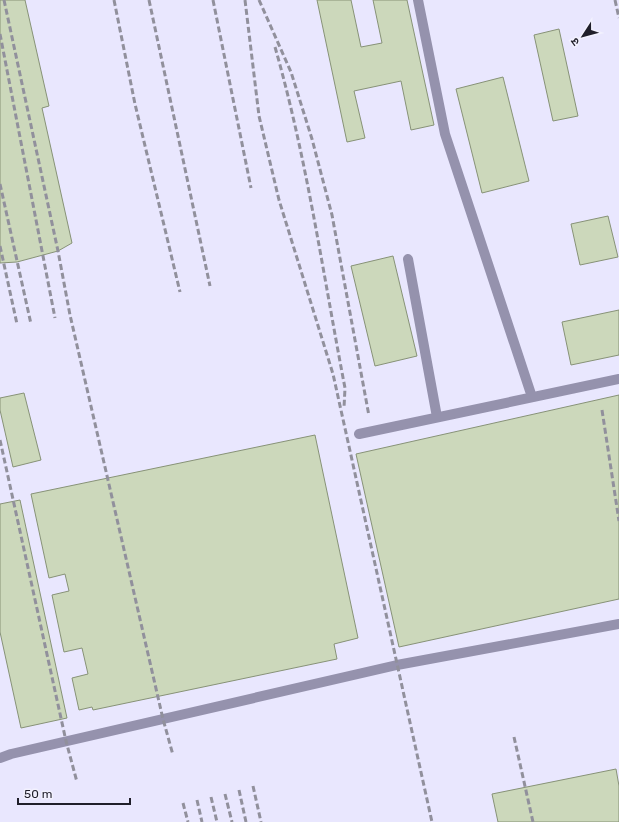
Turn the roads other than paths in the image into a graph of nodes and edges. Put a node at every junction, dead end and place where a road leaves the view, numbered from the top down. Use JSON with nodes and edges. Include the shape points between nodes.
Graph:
{"nodes":[{"id":1,"x":419,"y":2,"type":"edge"},
{"id":2,"x":408,"y":259,"type":"dead end"},
{"id":3,"x":619,"y":379,"type":"edge"},
{"id":4,"x":532,"y":397,"type":"junction"},
{"id":5,"x":437,"y":417,"type":"junction"},
{"id":6,"x":359,"y":434,"type":"dead end"},
{"id":7,"x":619,"y":624,"type":"edge"},
{"id":8,"x":0,"y":758,"type":"edge"}],
"edges":[{"from":1,"to":4,"type":"lane","via":[[445,134]]},
{"from":2,"to":5,"type":"lane"},
{"from":3,"to":4,"type":"lane"},
{"from":4,"to":5,"type":"lane"},
{"from":5,"to":6,"type":"lane"},
{"from":7,"to":8,"type":"lane","via":[[397,665]]}]}
